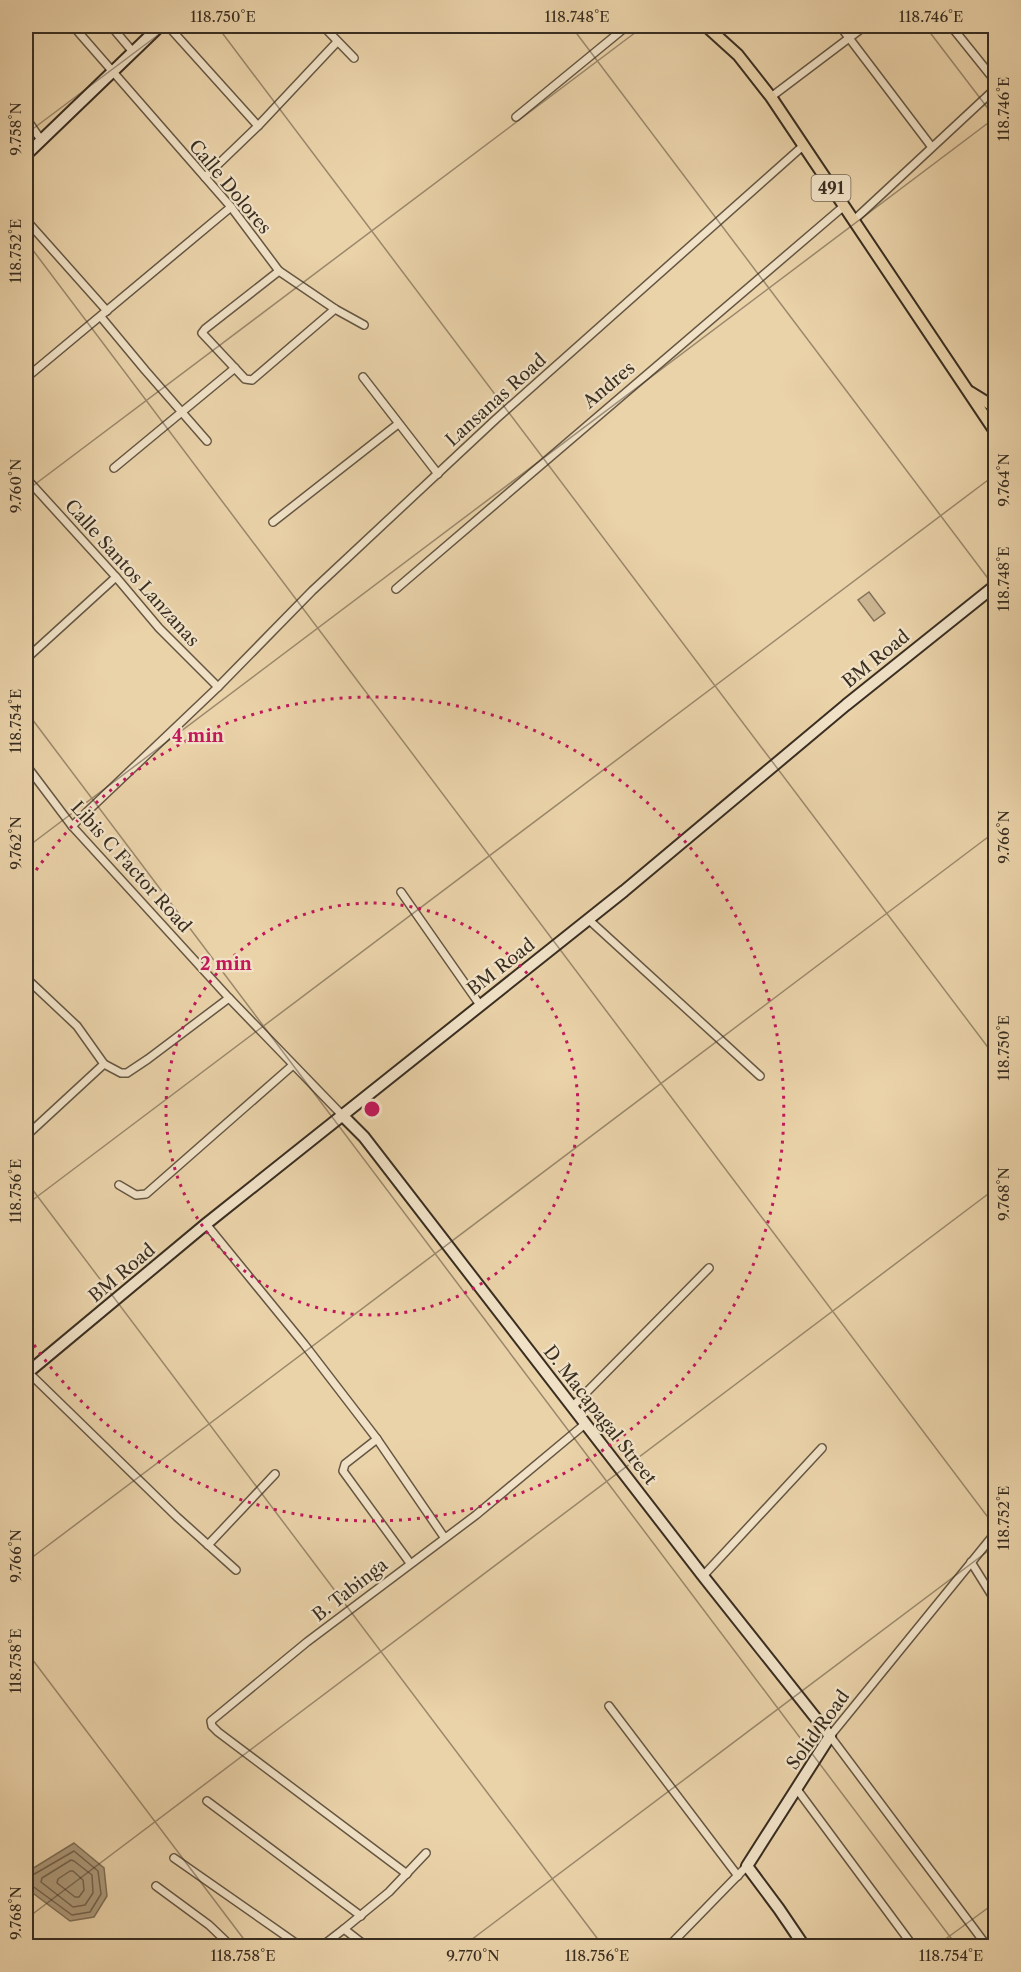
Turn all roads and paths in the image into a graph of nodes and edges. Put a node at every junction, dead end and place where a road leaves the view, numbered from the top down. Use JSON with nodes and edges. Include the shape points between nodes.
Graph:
{"nodes":[{"id":1,"x":73,"y":26,"type":"edge"},
{"id":2,"x":111,"y":26,"type":"edge"},
{"id":3,"x":160,"y":26,"type":"edge"},
{"id":4,"x":168,"y":26,"type":"edge"},
{"id":5,"x":323,"y":26,"type":"edge"},
{"id":6,"x":627,"y":26,"type":"edge"},
{"id":7,"x":706,"y":26,"type":"edge"},
{"id":8,"x":840,"y":26,"type":"edge"},
{"id":9,"x":865,"y":26,"type":"edge"},
{"id":10,"x":951,"y":26,"type":"edge"},
{"id":11,"x":849,"y":37,"type":"junction"},
{"id":12,"x":337,"y":42,"type":"junction"},
{"id":13,"x":133,"y":52,"type":"junction"},
{"id":14,"x":354,"y":58,"type":"dead end"},
{"id":15,"x":112,"y":72,"type":"junction"},
{"id":16,"x":996,"y":82,"type":"edge"},
{"id":17,"x":996,"y":88,"type":"edge"},
{"id":18,"x":771,"y":97,"type":"junction"},
{"id":19,"x":516,"y":117,"type":"dead end"},
{"id":20,"x":26,"y":118,"type":"edge"},
{"id":21,"x":258,"y":126,"type":"junction"},
{"id":22,"x":41,"y":140,"type":"junction"},
{"id":23,"x":804,"y":145,"type":"junction"},
{"id":24,"x":931,"y":146,"type":"junction"},
{"id":25,"x":26,"y":155,"type":"edge"},
{"id":26,"x":205,"y":177,"type":"junction"},
{"id":27,"x":844,"y":206,"type":"junction"},
{"id":28,"x":231,"y":207,"type":"junction"},
{"id":29,"x":26,"y":220,"type":"edge"},
{"id":30,"x":853,"y":221,"type":"junction"},
{"id":31,"x":279,"y":271,"type":"junction"},
{"id":32,"x":335,"y":309,"type":"junction"},
{"id":33,"x":107,"y":311,"type":"junction"},
{"id":34,"x":100,"y":317,"type":"junction"},
{"id":35,"x":364,"y":325,"type":"dead end"},
{"id":36,"x":235,"y":368,"type":"junction"},
{"id":37,"x":363,"y":377,"type":"dead end"},
{"id":38,"x":26,"y":378,"type":"edge"},
{"id":39,"x":968,"y":390,"type":"junction"},
{"id":40,"x":996,"y":408,"type":"edge"},
{"id":41,"x":181,"y":412,"type":"junction"},
{"id":42,"x":398,"y":424,"type":"junction"},
{"id":43,"x":996,"y":433,"type":"edge"},
{"id":44,"x":207,"y":441,"type":"dead end"},
{"id":45,"x":114,"y":468,"type":"dead end"},
{"id":46,"x":438,"y":474,"type":"junction"},
{"id":47,"x":26,"y":478,"type":"edge"},
{"id":48,"x":273,"y":522,"type":"dead end"},
{"id":49,"x":116,"y":577,"type":"junction"},
{"id":50,"x":996,"y":585,"type":"edge"},
{"id":51,"x":396,"y":589,"type":"dead end"},
{"id":52,"x":27,"y":658,"type":"dead end"},
{"id":53,"x":218,"y":687,"type":"junction"},
{"id":54,"x":26,"y":765,"type":"edge"},
{"id":55,"x":72,"y":826,"type":"junction"},
{"id":56,"x":401,"y":892,"type":"dead end"},
{"id":57,"x":588,"y":920,"type":"junction"},
{"id":58,"x":26,"y":978,"type":"edge"},
{"id":59,"x":229,"y":998,"type":"junction"},
{"id":60,"x":480,"y":1005,"type":"junction"},
{"id":61,"x":104,"y":1064,"type":"junction"},
{"id":62,"x":294,"y":1065,"type":"junction"},
{"id":63,"x":760,"y":1076,"type":"dead end"},
{"id":64,"x":343,"y":1116,"type":"junction"},
{"id":65,"x":26,"y":1137,"type":"edge"},
{"id":66,"x":119,"y":1185,"type":"dead end"},
{"id":67,"x":206,"y":1224,"type":"junction"},
{"id":68,"x":709,"y":1268,"type":"dead end"},
{"id":69,"x":27,"y":1373,"type":"edge"},
{"id":70,"x":572,"y":1407,"type":"junction"},
{"id":71,"x":585,"y":1424,"type":"junction"},
{"id":72,"x":377,"y":1439,"type":"junction"},
{"id":73,"x":822,"y":1448,"type":"dead end"},
{"id":74,"x":275,"y":1474,"type":"dead end"},
{"id":75,"x":996,"y":1532,"type":"edge"},
{"id":76,"x":444,"y":1537,"type":"junction"},
{"id":77,"x":208,"y":1545,"type":"junction"},
{"id":78,"x":971,"y":1562,"type":"junction"},
{"id":79,"x":410,"y":1563,"type":"junction"},
{"id":80,"x":236,"y":1570,"type":"dead end"},
{"id":81,"x":703,"y":1576,"type":"junction"},
{"id":82,"x":996,"y":1602,"type":"edge"},
{"id":83,"x":609,"y":1706,"type":"dead end"},
{"id":84,"x":830,"y":1736,"type":"junction"},
{"id":85,"x":796,"y":1788,"type":"junction"},
{"id":86,"x":207,"y":1801,"type":"dead end"},
{"id":87,"x":426,"y":1853,"type":"dead end"},
{"id":88,"x":174,"y":1858,"type":"dead end"},
{"id":89,"x":747,"y":1866,"type":"junction"},
{"id":90,"x":407,"y":1874,"type":"junction"},
{"id":91,"x":738,"y":1876,"type":"junction"},
{"id":92,"x":156,"y":1886,"type":"dead end"},
{"id":93,"x":361,"y":1916,"type":"junction"},
{"id":94,"x":344,"y":1929,"type":"junction"},
{"id":95,"x":231,"y":1947,"type":"edge"},
{"id":96,"x":300,"y":1947,"type":"edge"},
{"id":97,"x":322,"y":1947,"type":"edge"},
{"id":98,"x":366,"y":1947,"type":"edge"},
{"id":99,"x":669,"y":1947,"type":"edge"},
{"id":100,"x":804,"y":1947,"type":"edge"},
{"id":101,"x":913,"y":1947,"type":"edge"},
{"id":102,"x":987,"y":1947,"type":"edge"}],
"edges":[{"from":1,"to":15,"type":"street","name":"Calle Dolores"},
{"from":2,"to":13,"type":"street"},
{"from":3,"to":13,"type":"street"},
{"from":4,"to":21,"type":"street"},
{"from":5,"to":12,"type":"street"},
{"from":6,"to":19,"type":"street"},
{"from":7,"to":18,"type":"main road","number":"491","via":[[738,55]]},
{"from":8,"to":11,"type":"street"},
{"from":9,"to":11,"type":"street"},
{"from":10,"to":16,"type":"street"},
{"from":11,"to":18,"type":"street"},
{"from":11,"to":24,"type":"street"},
{"from":12,"to":14,"type":"street"},
{"from":12,"to":21,"type":"street"},
{"from":13,"to":15,"type":"street"},
{"from":15,"to":22,"type":"street"},
{"from":15,"to":26,"type":"street","name":"Calle Dolores"},
{"from":17,"to":24,"type":"street"},
{"from":18,"to":23,"type":"main road","number":"491"},
{"from":20,"to":22,"type":"street"},
{"from":21,"to":26,"type":"street"},
{"from":22,"to":25,"type":"street"},
{"from":23,"to":27,"type":"main road","number":"491"},
{"from":23,"to":46,"type":"street","name":"Lansanas Road"},
{"from":24,"to":30,"type":"street"},
{"from":26,"to":28,"type":"street","name":"Calle Dolores"},
{"from":27,"to":30,"type":"main road","number":"491"},
{"from":27,"to":51,"type":"street","name":"Andres"},
{"from":28,"to":31,"type":"street","name":"Calle Dolores"},
{"from":28,"to":33,"type":"street"},
{"from":29,"to":33,"type":"street"},
{"from":30,"to":39,"type":"main road","number":"491"},
{"from":31,"to":32,"type":"street","name":"Calle Dolores"},
{"from":31,"to":36,"type":"street","via":[[203,331],[203,336]]},
{"from":32,"to":35,"type":"street","name":"Calle Dolores"},
{"from":32,"to":36,"type":"street","via":[[252,380],[245,379]]},
{"from":33,"to":34,"type":"street"},
{"from":34,"to":38,"type":"street"},
{"from":34,"to":41,"type":"street"},
{"from":36,"to":41,"type":"street"},
{"from":37,"to":42,"type":"street"},
{"from":39,"to":40,"type":"main road"},
{"from":39,"to":43,"type":"main road","number":"491"},
{"from":41,"to":44,"type":"street"},
{"from":41,"to":45,"type":"street"},
{"from":42,"to":46,"type":"street"},
{"from":42,"to":48,"type":"street"},
{"from":46,"to":53,"type":"street","name":"Lansanas Road","via":[[312,591]]},
{"from":47,"to":49,"type":"street","name":"Calle Santos Lanzanas"},
{"from":49,"to":52,"type":"street"},
{"from":49,"to":53,"type":"street","name":"Calle Santos Lanzanas","via":[[159,628]]},
{"from":50,"to":57,"type":"street","name":"BM Road"},
{"from":53,"to":55,"type":"street","name":"Lansanas Road"},
{"from":54,"to":55,"type":"street","name":"Libis C Factor Road"},
{"from":55,"to":59,"type":"street","name":"Libis C Factor Road"},
{"from":56,"to":60,"type":"street"},
{"from":57,"to":60,"type":"street","name":"BM Road"},
{"from":57,"to":63,"type":"street"},
{"from":58,"to":61,"type":"street","via":[[77,1026]]},
{"from":59,"to":61,"type":"street","via":[[127,1073]]},
{"from":59,"to":62,"type":"street","name":"Libis C Factor Road"},
{"from":60,"to":64,"type":"street","name":"BM Road"},
{"from":61,"to":65,"type":"street"},
{"from":62,"to":64,"type":"street","name":"Libis C Factor Road"},
{"from":62,"to":66,"type":"street","via":[[146,1194],[136,1194]]},
{"from":64,"to":67,"type":"street","name":"BM Road"},
{"from":64,"to":70,"type":"street","name":"D. Macapagal Street","via":[[364,1137]]},
{"from":67,"to":69,"type":"street","name":"BM Road"},
{"from":67,"to":72,"type":"street"},
{"from":68,"to":70,"type":"street"},
{"from":69,"to":77,"type":"street"},
{"from":70,"to":71,"type":"street","name":"D. Macapagal Street"},
{"from":71,"to":76,"type":"street","name":"B. Tabinga"},
{"from":71,"to":81,"type":"street","name":"D. Macapagal Street"},
{"from":72,"to":76,"type":"street"},
{"from":72,"to":79,"type":"street","via":[[345,1464],[343,1471]]},
{"from":73,"to":81,"type":"street"},
{"from":74,"to":77,"type":"street"},
{"from":75,"to":78,"type":"street","name":"Solid Road"},
{"from":76,"to":79,"type":"street","name":"B. Tabinga"},
{"from":77,"to":80,"type":"street"},
{"from":78,"to":82,"type":"street"},
{"from":78,"to":84,"type":"street","name":"Solid Road"},
{"from":79,"to":90,"type":"street","name":"B. Tabinga","via":[[211,1720],[218,1732]]},
{"from":81,"to":84,"type":"street","name":"D. Macapagal Street"},
{"from":83,"to":91,"type":"street"},
{"from":84,"to":85,"type":"street","name":"Solid Road"},
{"from":84,"to":102,"type":"street"},
{"from":85,"to":89,"type":"street","name":"Solid Road"},
{"from":85,"to":101,"type":"street"},
{"from":86,"to":93,"type":"street"},
{"from":87,"to":90,"type":"street"},
{"from":88,"to":96,"type":"street"},
{"from":89,"to":91,"type":"street","name":"Solid Road"},
{"from":89,"to":100,"type":"street"},
{"from":90,"to":93,"type":"street"},
{"from":91,"to":99,"type":"street","name":"Solid Road"},
{"from":92,"to":95,"type":"street","via":[[209,1925]]},
{"from":93,"to":94,"type":"street"},
{"from":94,"to":97,"type":"street"},
{"from":94,"to":98,"type":"street"}]}
